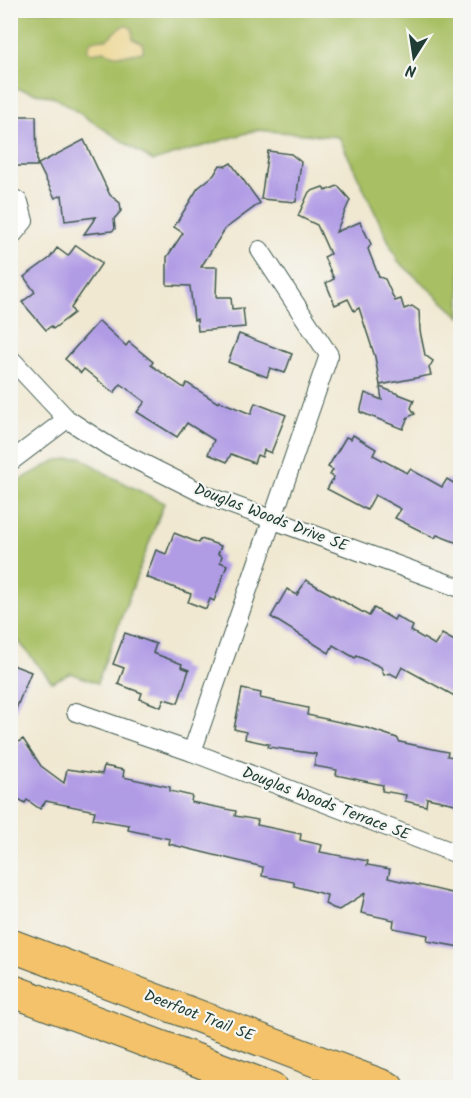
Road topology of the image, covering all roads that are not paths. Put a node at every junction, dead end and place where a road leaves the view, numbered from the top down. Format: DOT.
graph roads {
  1 [pos="10,196"];
  2 [pos="10,238"];
  3 [pos="260,250"];
  4 [pos="10,358"];
  5 [pos="67,419"];
  6 [pos="10,462"];
  7 [pos="272,519"];
  8 [pos="460,588"];
  9 [pos="76,712"];
  10 [pos="192,753"];
  11 [pos="460,855"];
  12 [pos="10,945"];
  13 [pos="10,990"];
  14 [pos="271,1088"];
  15 [pos="388,1088"];
  1 -- 2 [label="street"];
  3 -- 7 [label="street"];
  4 -- 5 [label="street, Douglas Woods Drive SE"];
  5 -- 6 [label="street"];
  5 -- 7 [label="street, Douglas Woods Drive SE"];
  7 -- 8 [label="street, Douglas Woods Drive SE"];
  7 -- 10 [label="street"];
  9 -- 10 [label="street, Douglas Woods Terrace SE"];
  10 -- 11 [label="street, Douglas Woods Terrace SE"];
  12 -- 15 [label="highway, Deerfoot Trail SE"];
  13 -- 14 [label="highway"];
}
